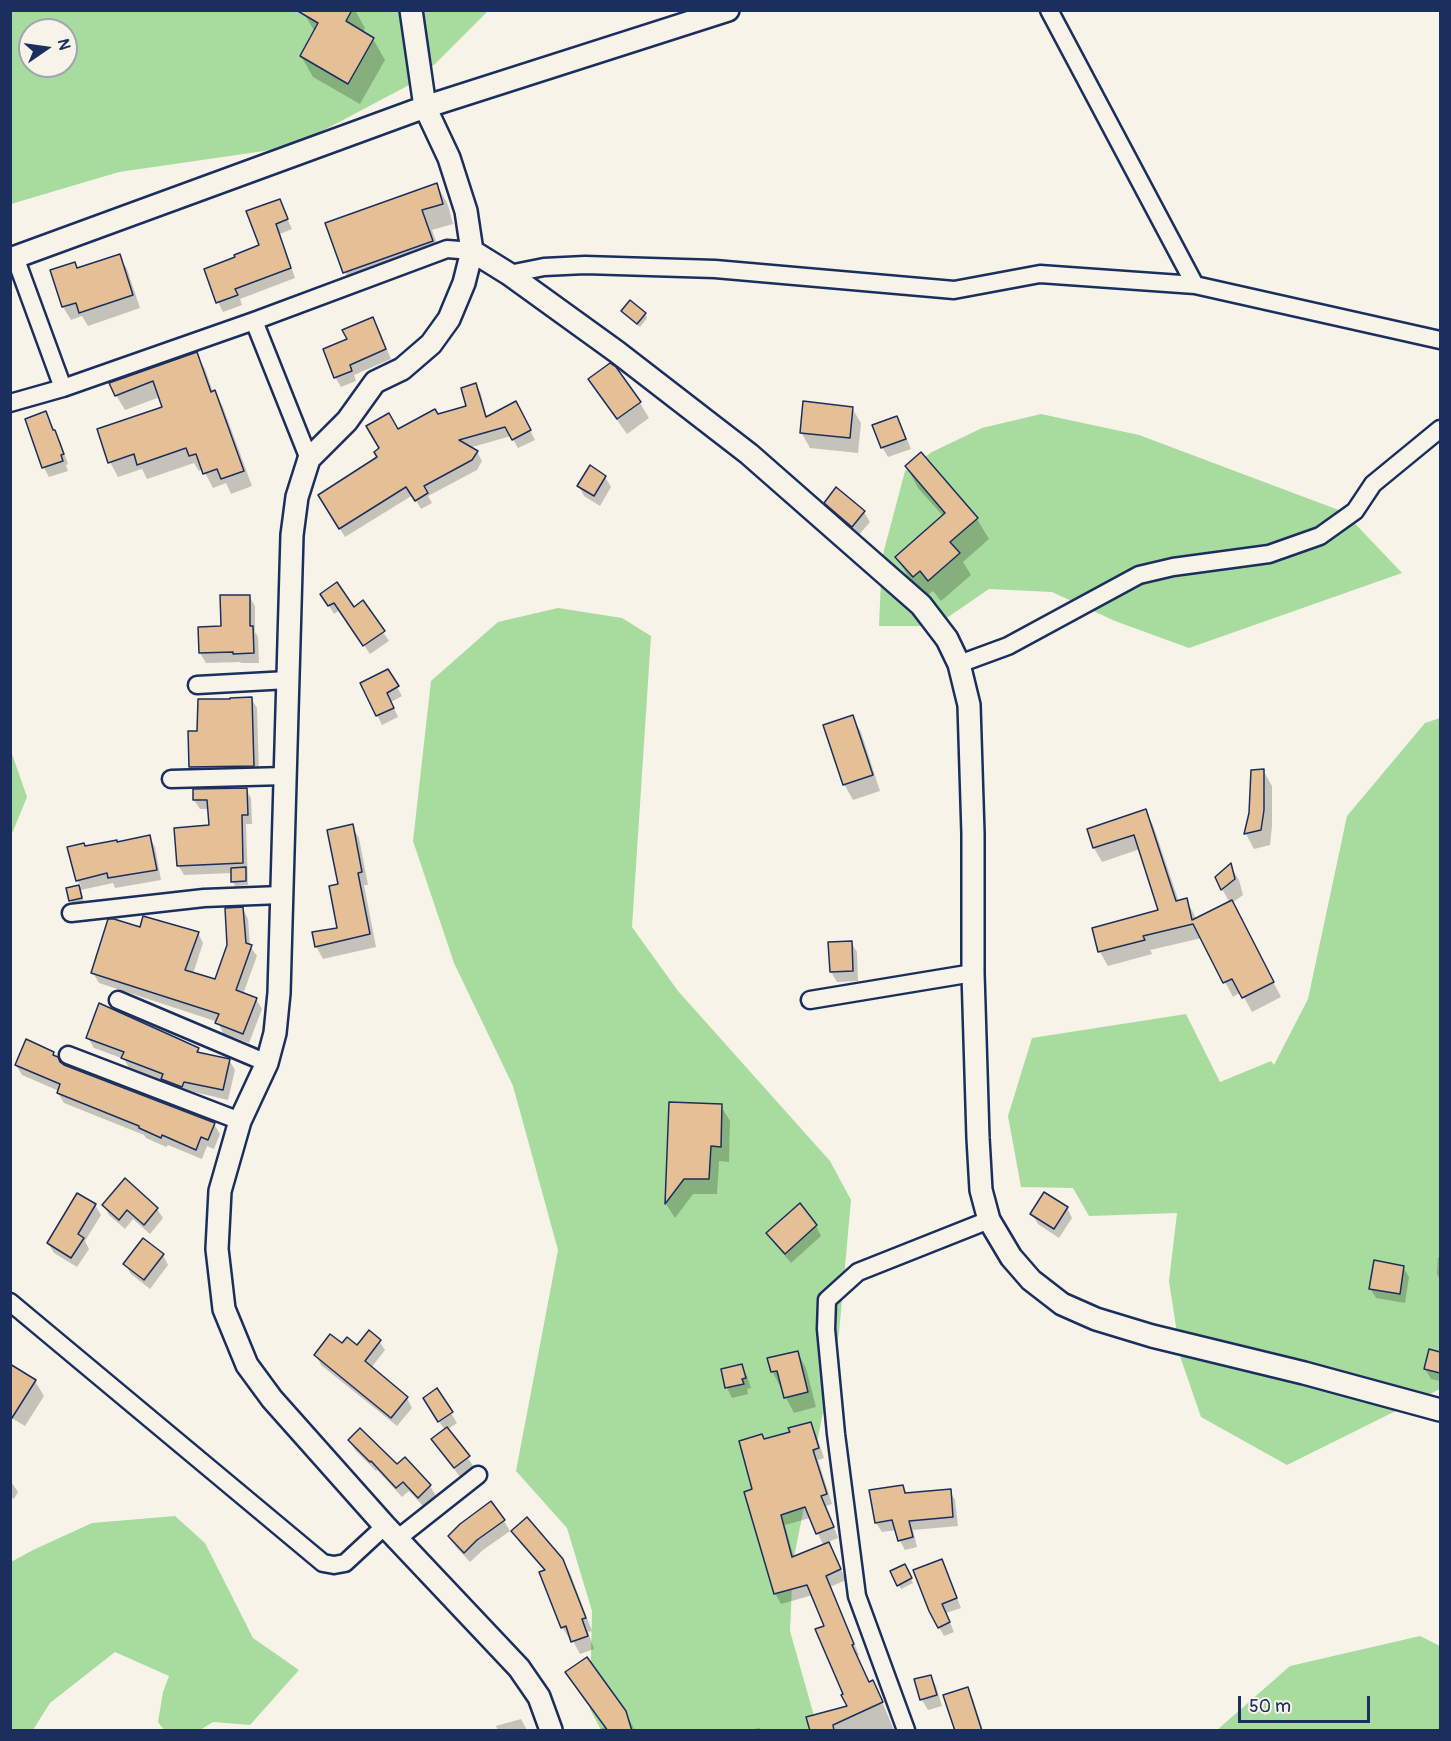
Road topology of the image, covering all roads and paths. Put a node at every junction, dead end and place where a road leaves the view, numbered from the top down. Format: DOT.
graph roads {
  1 [pos="411,10"];
  2 [pos="728,10"];
  3 [pos="1049,10"];
  4 [pos="425,108"];
  5 [pos="472,251"];
  6 [pos="13,258"];
  7 [pos="509,274"];
  8 [pos="1195,285"];
  9 [pos="254,321"];
  10 [pos="1440,340"];
  11 [pos="63,388"];
  12 [pos="10,403"];
  13 [pos="1440,429"];
  14 [pos="309,459"];
  15 [pos="959,664"];
  16 [pos="288,680"];
  17 [pos="197,685"];
  18 [pos="285,776"];
  19 [pos="171,779"];
  20 [pos="281,895"];
  21 [pos="71,913"];
  22 [pos="974,973"];
  23 [pos="118,1000"];
  24 [pos="810,1000"];
  25 [pos="68,1055"];
  26 [pos="267,1064"];
  27 [pos="240,1121"];
  28 [pos="989,1220"];
  29 [pos="10,1302"];
  30 [pos="1440,1410"];
  31 [pos="478,1475"];
  32 [pos="391,1533"];
  33 [pos="551,1731"];
  34 [pos="906,1731"];
  1 -- 4 [label="street"];
  2 -- 4 [label="street"];
  3 -- 8 [label="street"];
  4 -- 5 [label="street"];
  4 -- 6 [label="street"];
  5 -- 7 [label="street"];
  5 -- 9 [label="street"];
  5 -- 14 [label="street"];
  6 -- 11 [label="street"];
  7 -- 8 [label="street"];
  7 -- 15 [label="street"];
  8 -- 10 [label="street"];
  9 -- 11 [label="street"];
  9 -- 14 [label="street"];
  11 -- 12 [label="street"];
  13 -- 15 [label="street"];
  14 -- 16 [label="street"];
  15 -- 22 [label="street"];
  16 -- 17 [label="street"];
  16 -- 18 [label="street"];
  18 -- 19 [label="street"];
  18 -- 20 [label="street"];
  20 -- 21 [label="street"];
  20 -- 26 [label="street"];
  22 -- 24 [label="street"];
  22 -- 28 [label="street"];
  23 -- 26 [label="street"];
  25 -- 27 [label="street"];
  26 -- 27 [label="street"];
  27 -- 32 [label="street"];
  28 -- 30 [label="street"];
  28 -- 34 [label="street"];
  29 -- 32 [label="street"];
  31 -- 32 [label="street"];
  32 -- 33 [label="street"];
}
